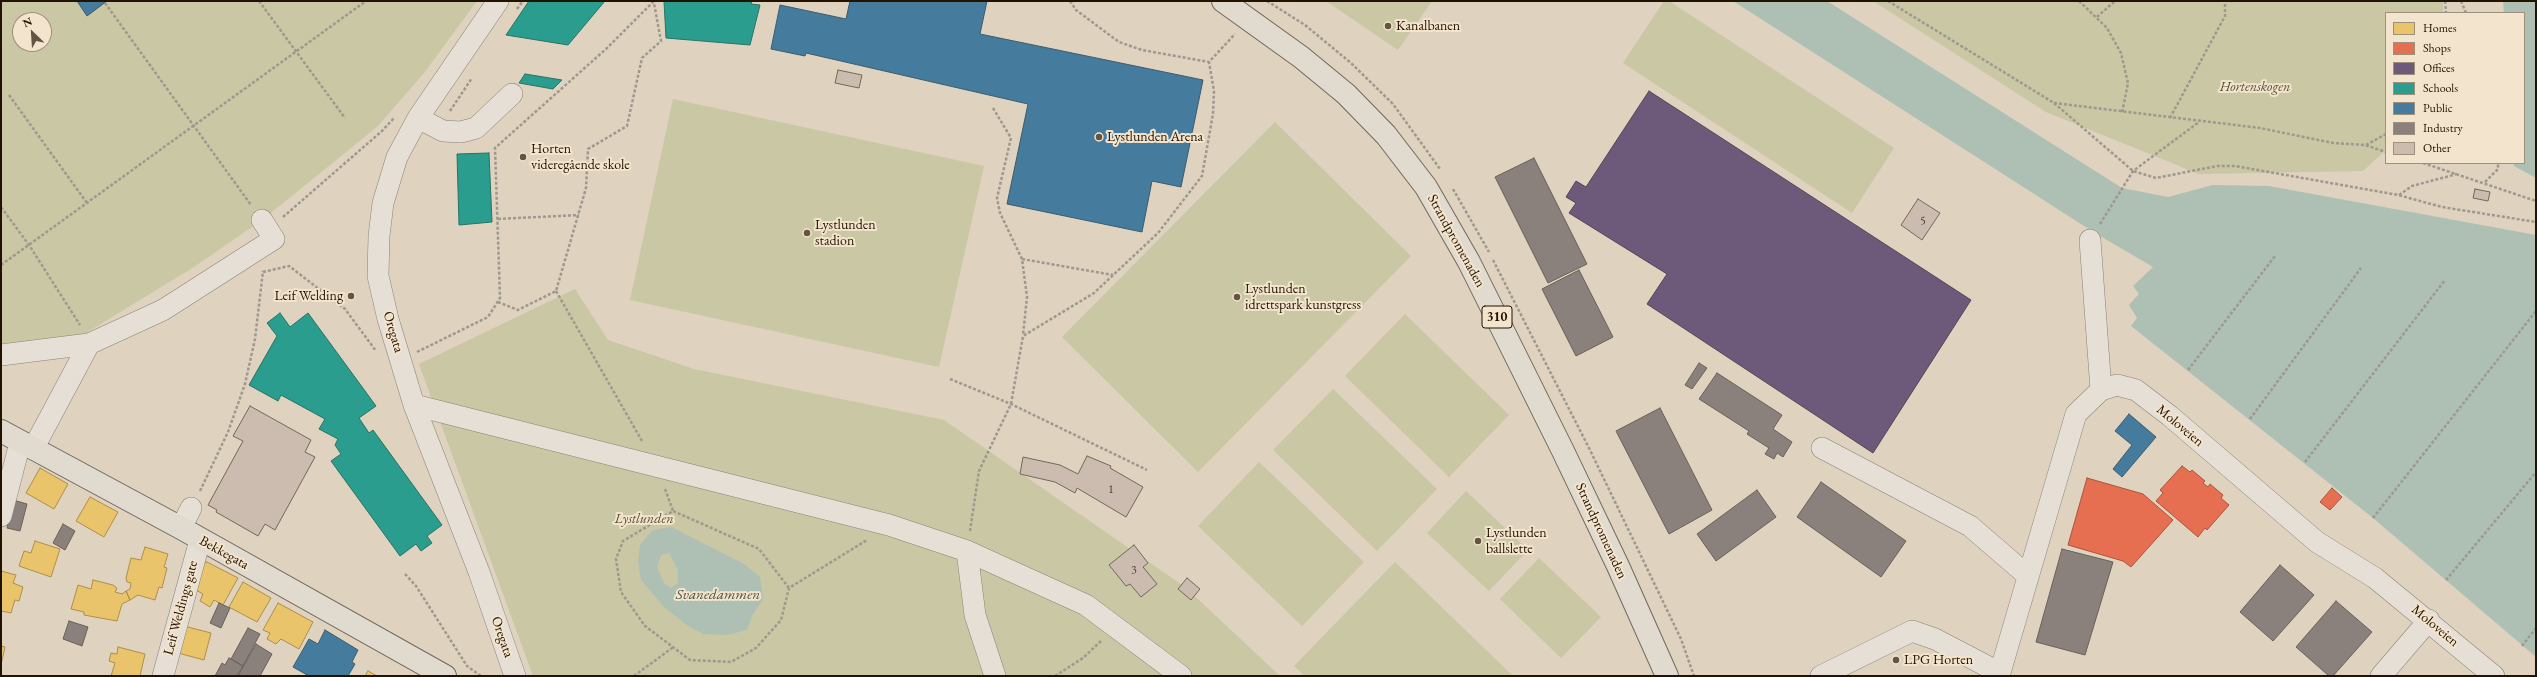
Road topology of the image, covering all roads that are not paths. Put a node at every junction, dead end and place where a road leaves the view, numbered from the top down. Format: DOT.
graph roads {
  1 [pos="498,1"];
  2 [pos="1223,1"];
  3 [pos="512,94"];
  4 [pos="408,116"];
  5 [pos="262,220"];
  6 [pos="2090,240"];
  7 [pos="85,336"];
  8 [pos="1,355"];
  9 [pos="2100,390"];
  10 [pos="414,405"];
  11 [pos="1,431"];
  12 [pos="26,446"];
  13 [pos="1822,448"];
  14 [pos="192,508"];
  15 [pos="1,516"];
  16 [pos="182,528"];
  17 [pos="200,540"];
  18 [pos="967,551"];
  19 [pos="2028,576"];
  20 [pos="2429,620"];
  21 [pos="2000,675"];
  22 [pos="163,676"];
  23 [pos="445,676"];
  24 [pos="515,676"];
  25 [pos="995,676"];
  26 [pos="1181,676"];
  27 [pos="1667,676"];
  28 [pos="1821,676"];
  29 [pos="2381,676"];
  30 [pos="2494,676"];
  1 -- 4 [label="street, Oregata"];
  2 -- 27 [label="main road, Strandpromenaden / 310"];
  3 -- 4 [label="street"];
  4 -- 10 [label="street, Oregata"];
  5 -- 7 [label="street"];
  6 -- 9 [label="street"];
  7 -- 8 [label="street"];
  7 -- 12 [label="street"];
  9 -- 19 [label="street"];
  9 -- 20 [label="street, Moloveien"];
  10 -- 18 [label="street"];
  10 -- 24 [label="street, Oregata"];
  11 -- 12 [label="main road, Bekkegata"];
  12 -- 15 [label="street"];
  12 -- 16 [label="main road, Bekkegata"];
  13 -- 19 [label="street"];
  14 -- 16 [label="street"];
  16 -- 17 [label="main road, Bekkegata"];
  17 -- 22 [label="street, Leif Weldings gate"];
  17 -- 23 [label="main road, Bekkegata"];
  18 -- 25 [label="street"];
  18 -- 26 [label="street"];
  19 -- 21 [label="street"];
  20 -- 29 [label="street"];
  20 -- 30 [label="street, Moloveien"];
  21 -- 28 [label="street"];
}
